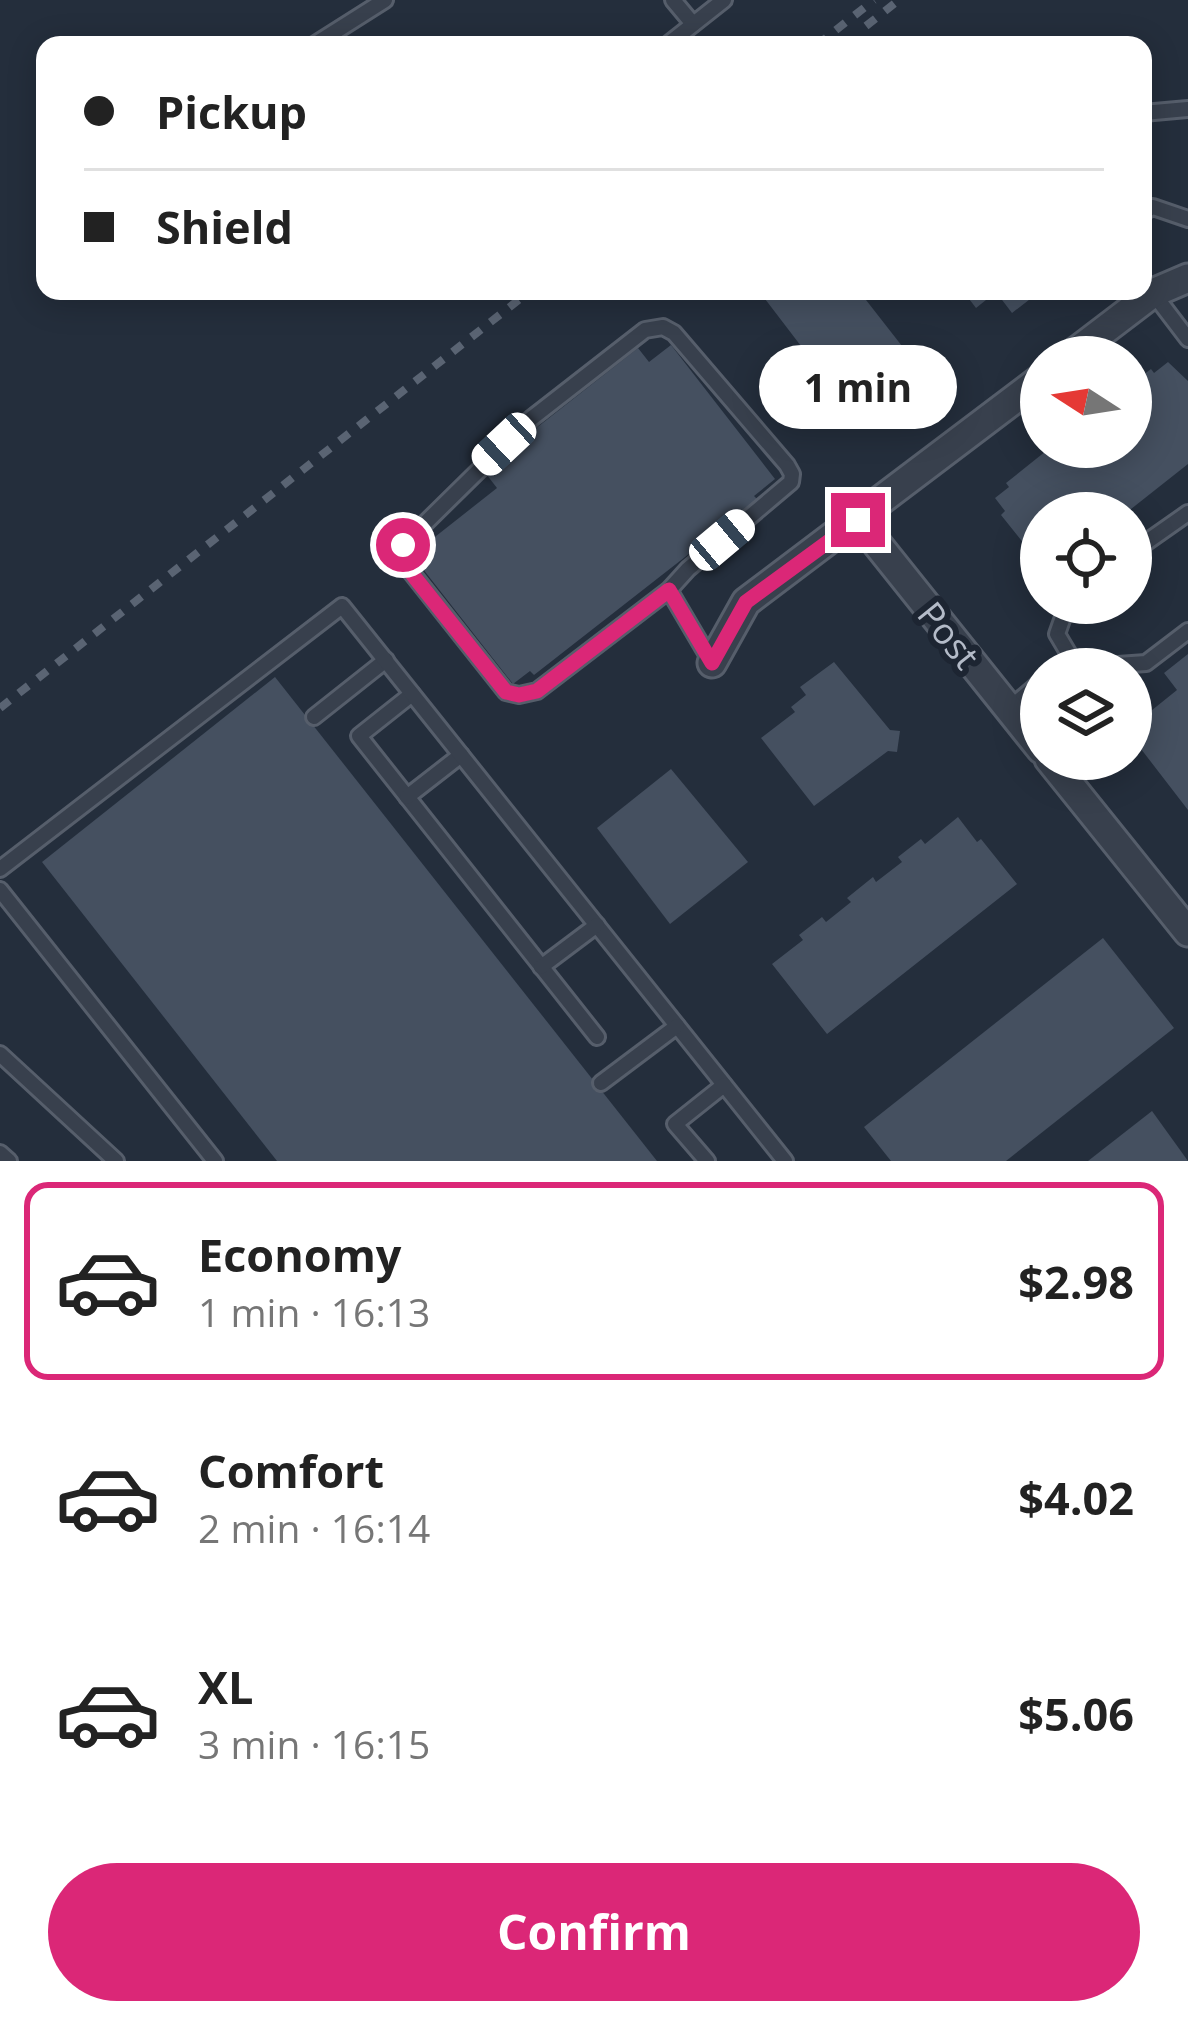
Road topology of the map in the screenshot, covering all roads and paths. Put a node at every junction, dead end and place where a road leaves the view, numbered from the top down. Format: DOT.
graph roads {
  1 [pos="385,0"];
  2 [pos="673,0"];
  3 [pos="724,0"];
  4 [pos="693,24"];
  5 [pos="328,36"];
  6 [pos="678,36"];
  7 [pos="1188,109"];
  8 [pos="1152,112"];
  9 [pos="1152,208"];
  10 [pos="1188,219"];
  11 [pos="1188,278"];
  12 [pos="1153,293"];
  13 [pos="1144,300"];
  14 [pos="1097,336"];
  15 [pos="1188,340"];
  16 [pos="1020,395"];
  17 [pos="1188,513"];
  18 [pos="858,520"];
  19 [pos="1152,539"];
  20 [pos="669,590"];
  21 [pos="1188,632"];
  22 [pos="1152,659"];
  23 [pos="386,660"];
  24 [pos="712,663"];
  25 [pos="412,694"];
  26 [pos="1020,701"];
  27 [pos="1010,710"];
  28 [pos="314,717"];
  29 [pos="1020,723"];
  30 [pos="461,755"];
  31 [pos="1066,780"];
  32 [pos="407,797"];
  33 [pos="0,869"];
  34 [pos="0,890"];
  35 [pos="596,925"];
  36 [pos="1188,932"];
  37 [pos="542,967"];
  38 [pos="677,1026"];
  39 [pos="597,1037"];
  40 [pos="0,1054"];
  41 [pos="601,1083"];
  42 [pos="724,1085"];
  43 [pos="0,1153"];
  44 [pos="9,1161"];
  45 [pos="116,1161"];
  46 [pos="215,1161"];
  47 [pos="707,1161"];
  48 [pos="785,1161"];
  1 -- 5 [label="lane"];
  2 -- 4 [label="lane"];
  3 -- 4 [label="lane"];
  4 -- 6 [label="lane"];
  7 -- 8 [label="lane"];
  9 -- 10 [label="lane"];
  11 -- 12 [label="street"];
  12 -- 15 [label="lane"];
  13 -- 14 [label="street"];
  16 -- 18 [label="street"];
  17 -- 19 [label="lane"];
  18 -- 24 [label="street"];
  18 -- 27 [label="street, Post"];
  20 -- 20 [label="lane"];
  20 -- 24 [label="lane"];
  21 -- 22 [label="lane"];
  23 -- 25 [label="lane"];
  23 -- 28 [label="lane"];
  23 -- 33 [label="lane"];
  25 -- 30 [label="lane"];
  25 -- 32 [label="lane"];
  26 -- 27 [label="lane"];
  27 -- 29 [label="street, Post"];
  30 -- 32 [label="lane"];
  30 -- 35 [label="lane"];
  31 -- 36 [label="street"];
  32 -- 37 [label="lane"];
  34 -- 46 [label="lane"];
  35 -- 37 [label="lane"];
  35 -- 38 [label="lane"];
  37 -- 39 [label="lane"];
  38 -- 41 [label="lane"];
  38 -- 42 [label="lane"];
  40 -- 45 [label="lane"];
  42 -- 47 [label="lane"];
  42 -- 48 [label="lane"];
  43 -- 44 [label="lane"];
}
